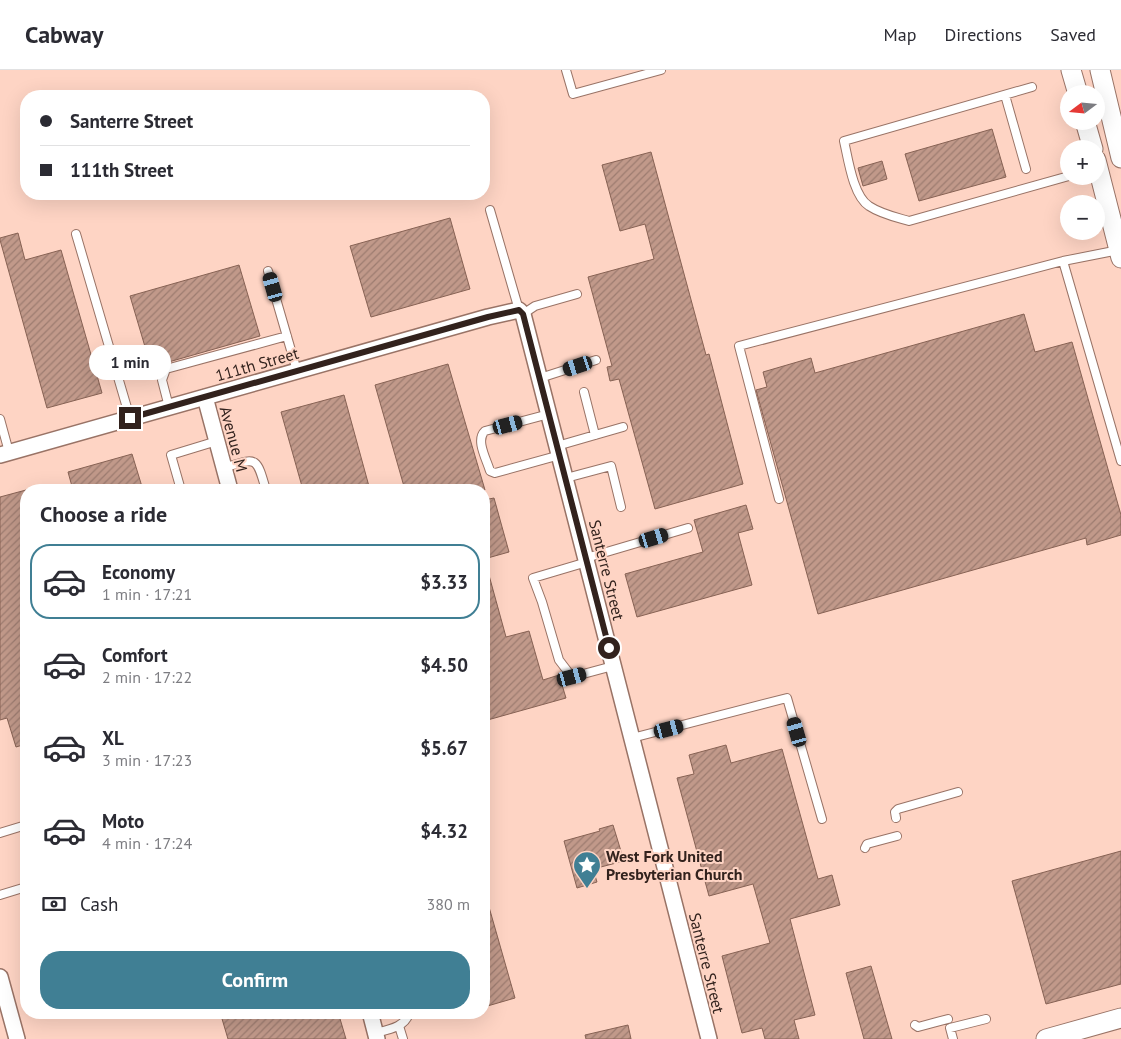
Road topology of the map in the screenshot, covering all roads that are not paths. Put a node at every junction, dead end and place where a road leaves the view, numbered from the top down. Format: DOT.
graph roads {
  1 [pos="566,70"];
  2 [pos="661,70"];
  3 [pos="1071,70"];
  4 [pos="1100,70"];
  5 [pos="1075,85"];
  6 [pos="1032,87"];
  7 [pos="1005,94"];
  8 [pos="1121,158"];
  9 [pos="1121,163"];
  10 [pos="1105,165"];
  11 [pos="1026,169"];
  12 [pos="1060,179"];
  13 [pos="1102,185"];
  14 [pos="490,210"];
  15 [pos="76,234"];
  16 [pos="1120,253"];
  17 [pos="1063,261"];
  18 [pos="268,271"];
  19 [pos="577,294"];
  20 [pos="521,312"];
  21 [pos="287,336"];
  22 [pos="596,360"];
  23 [pos="297,371"];
  24 [pos="540,378"];
  25 [pos="584,392"];
  26 [pos="205,397"];
  27 [pos="169,407"];
  28 [pos="549,414"];
  29 [pos="130,418"];
  30 [pos="0,419"];
  31 [pos="623,427"];
  32 [pos="595,435"];
  33 [pos="217,441"];
  34 [pos="558,450"];
  35 [pos="4,453"];
  36 [pos="1121,461"];
  37 [pos="224,468"];
  38 [pos="566,478"];
  39 [pos="179,484"];
  40 [pos="228,484"];
  41 [pos="264,484"];
  42 [pos="779,499"];
  43 [pos="621,507"];
  44 [pos="688,528"];
  45 [pos="586,560"];
  46 [pos="614,666"];
  47 [pos="632,738"];
  48 [pos="958,792"];
  49 [pos="896,818"];
  50 [pos="822,820"];
  51 [pos="20,827"];
  52 [pos="0,833"];
  53 [pos="897,836"];
  54 [pos="865,848"];
  55 [pos="20,890"];
  56 [pos="0,895"];
  57 [pos="0,977"];
  58 [pos="986,1018"];
  59 [pos="1121,1018"];
  60 [pos="372,1019"];
  61 [pos="407,1019"];
  62 [pos="948,1019"];
  63 [pos="399,1026"];
  64 [pos="915,1026"];
  65 [pos="376,1036"];
  66 [pos="17,1039"];
  67 [pos="403,1039"];
  68 [pos="709,1039"];
  69 [pos="953,1039"];
  70 [pos="1046,1039"];
  1 -- 2 [label="lane"];
  3 -- 5 [label="street"];
  4 -- 8 [label="street"];
  6 -- 7 [label="lane"];
  7 -- 11 [label="lane"];
  7 -- 12 [label="lane"];
  9 -- 10 [label="street"];
  13 -- 16 [label="street"];
  14 -- 20 [label="lane"];
  15 -- 29 [label="lane"];
  16 -- 17 [label="lane"];
  17 -- 36 [label="lane"];
  17 -- 42 [label="lane"];
  18 -- 21 [label="lane"];
  19 -- 20 [label="lane"];
  20 -- 23 [label="street, 111th Street"];
  20 -- 24 [label="street, Santerre Street"];
  21 -- 23 [label="lane"];
  21 -- 27 [label="lane"];
  22 -- 24 [label="lane"];
  23 -- 26 [label="street, 111th Street"];
  24 -- 28 [label="street, Santerre Street"];
  25 -- 32 [label="lane"];
  26 -- 27 [label="street, 111th Street"];
  26 -- 33 [label="street, Avenue M"];
  27 -- 29 [label="street, 111th Street"];
  28 -- 34 [label="street, Santerre Street"];
  28 -- 34 [label="lane"];
  29 -- 35 [label="street, 111th Street"];
  30 -- 35 [label="lane"];
  31 -- 32 [label="lane"];
  32 -- 34 [label="lane"];
  33 -- 37 [label="street, Avenue M"];
  33 -- 39 [label="lane"];
  34 -- 38 [label="street, Santerre Street"];
  37 -- 40 [label="street, Avenue M"];
  37 -- 41 [label="lane"];
  38 -- 43 [label="lane"];
  38 -- 45 [label="street, Santerre Street"];
  44 -- 45 [label="lane"];
  45 -- 46 [label="street, Santerre Street"];
  45 -- 46 [label="lane"];
  46 -- 47 [label="street, Santerre Street"];
  47 -- 50 [label="lane"];
  47 -- 68 [label="street, Santerre Street"];
  48 -- 49 [label="lane"];
  51 -- 52 [label="lane"];
  53 -- 54 [label="lane"];
  55 -- 56 [label="lane"];
  57 -- 66 [label="street"];
  58 -- 69 [label="lane"];
  59 -- 70 [label="street"];
  60 -- 65 [label="street"];
  61 -- 63 [label="lane"];
  62 -- 64 [label="lane"];
  63 -- 65 [label="lane"];
  63 -- 67 [label="lane"];
}
